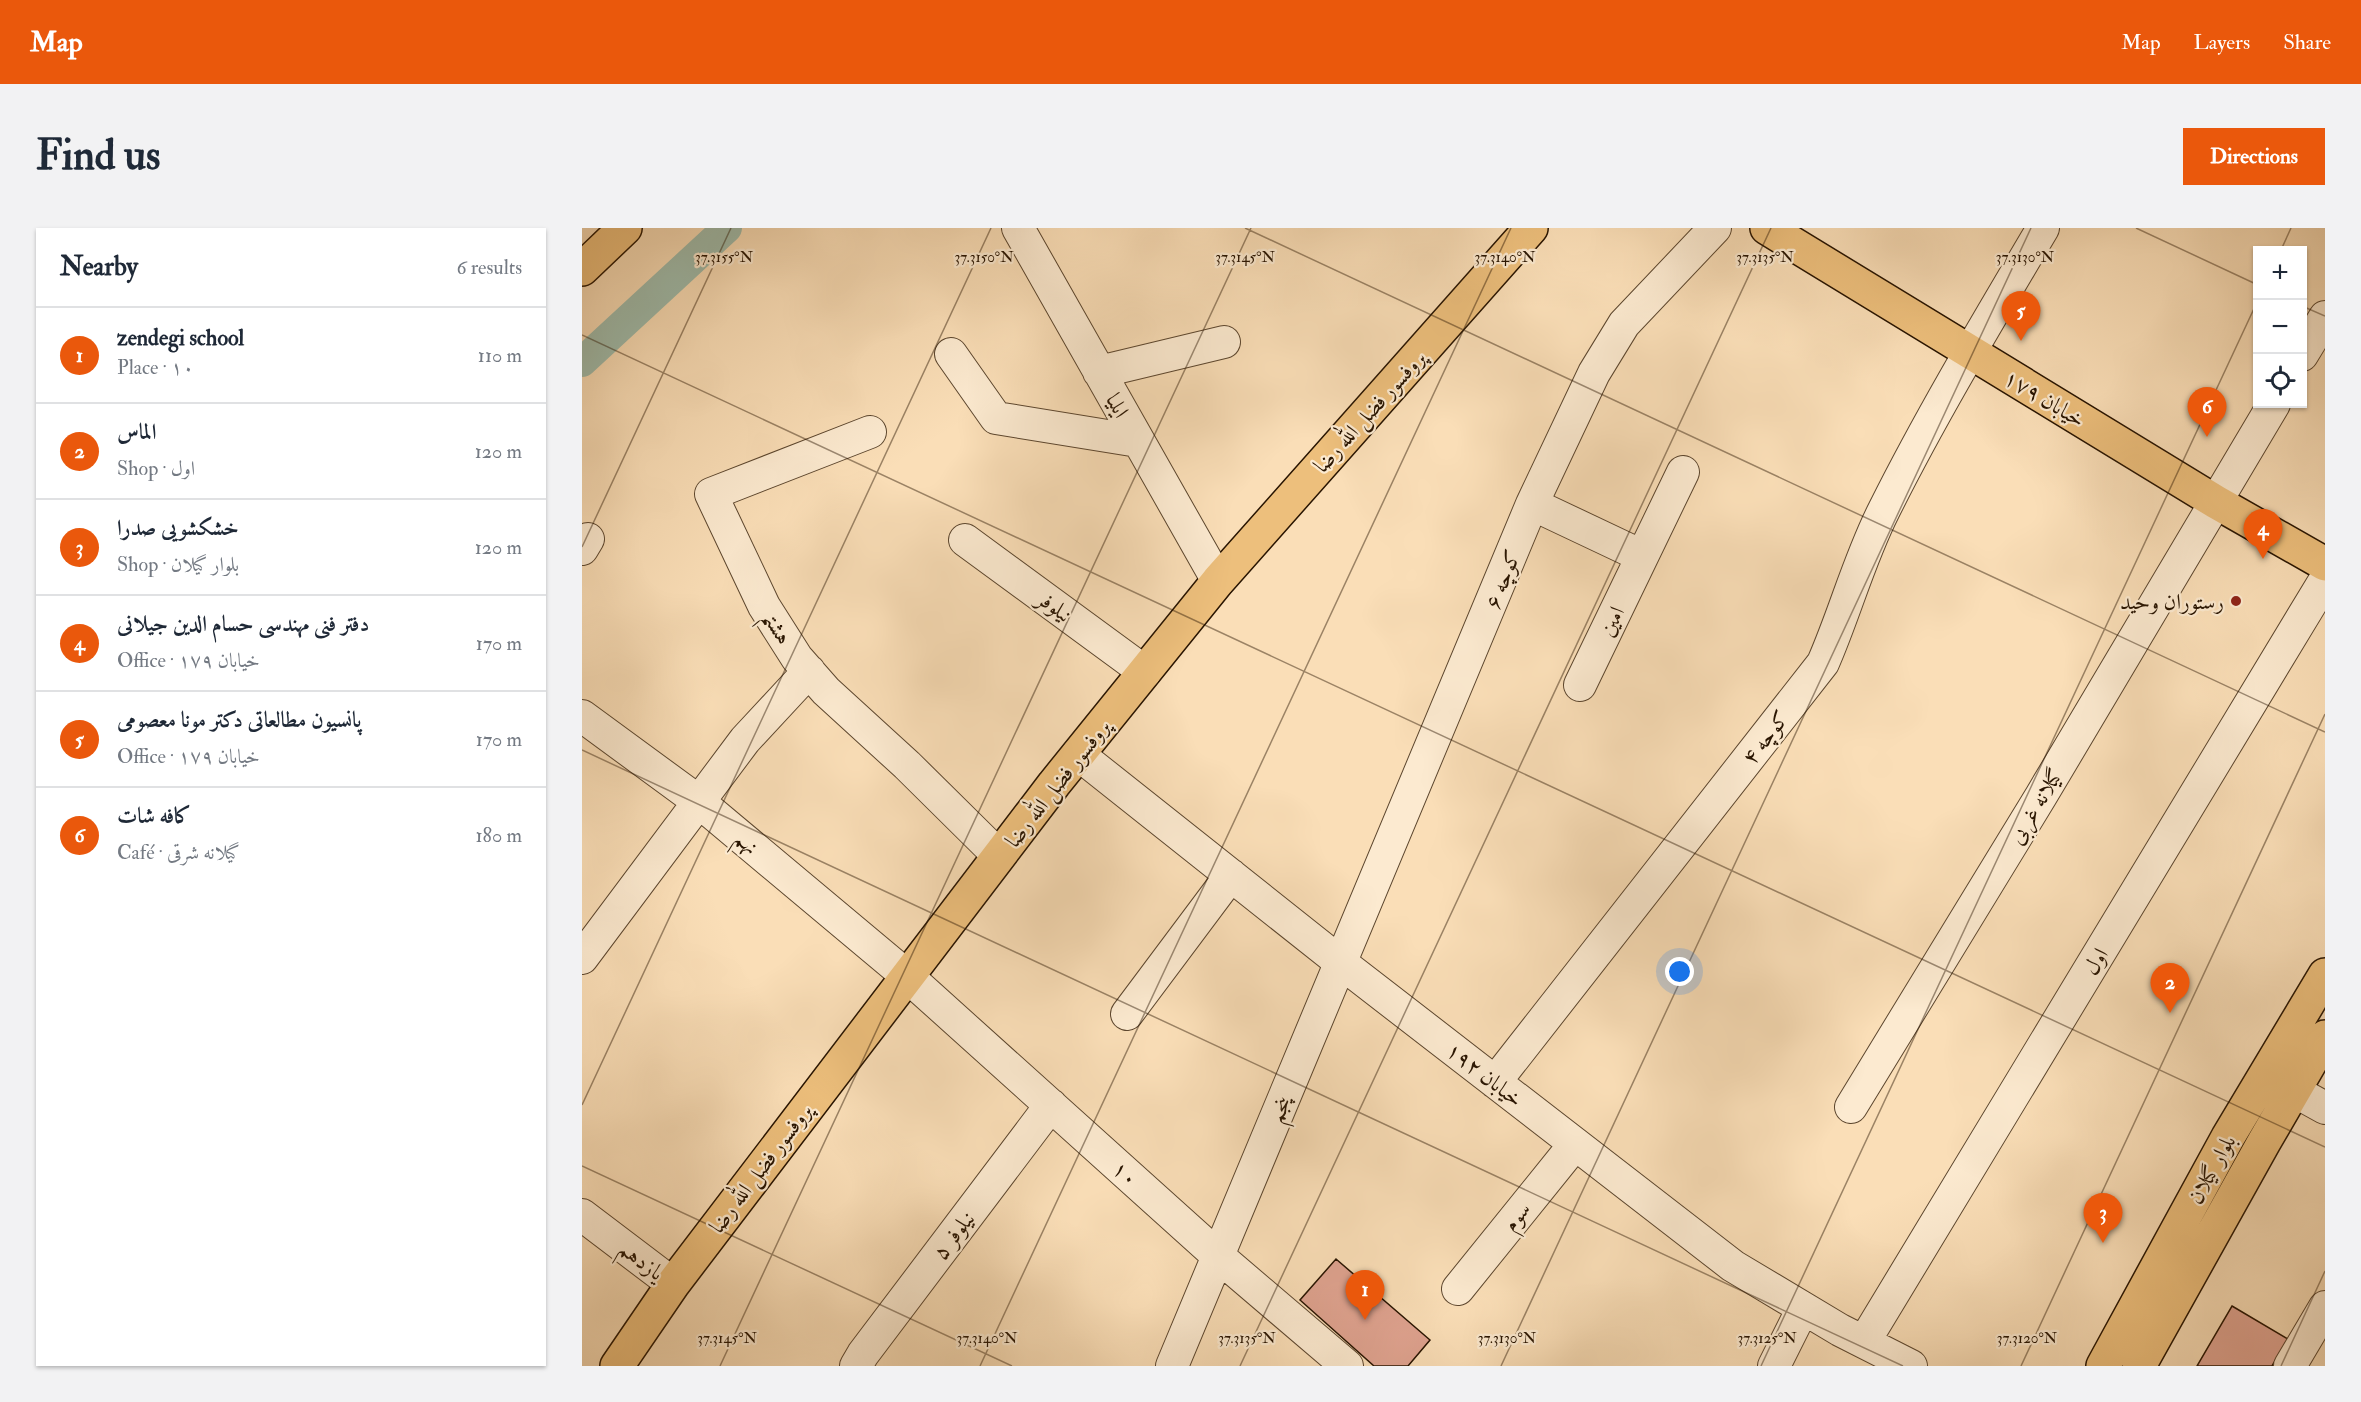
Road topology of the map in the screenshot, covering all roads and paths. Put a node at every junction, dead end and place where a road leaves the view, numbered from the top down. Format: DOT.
graph roads {
  1 [pos="625,228"];
  2 [pos="1018,228"];
  3 [pos="1531,228"];
  4 [pos="1715,228"];
  5 [pos="1767,228"];
  6 [pos="2043,228"];
  7 [pos="582,269"];
  8 [pos="2325,317"];
  9 [pos="1224,342"];
  10 [pos="1969,352"];
  11 [pos="951,354"];
  12 [pos="2303,354"];
  13 [pos="1099,372"];
  14 [pos="2272,408"];
  15 [pos="870,432"];
  16 [pos="1138,441"];
  17 [pos="1683,472"];
  18 [pos="2216,502"];
  19 [pos="1532,504"];
  20 [pos="965,540"];
  21 [pos="1642,556"];
  22 [pos="2325,564"];
  23 [pos="2325,580"];
  24 [pos="1218,581"];
  25 [pos="808,671"];
  26 [pos="1145,672"];
  27 [pos="1580,685"];
  28 [pos="582,716"];
  29 [pos="1078,754"];
  30 [pos="698,801"];
  31 [pos="999,856"];
  32 [pos="1231,875"];
  33 [pos="582,958"];
  34 [pos="1340,962"];
  35 [pos="2325,975"];
  36 [pos="907,976"];
  37 [pos="1127,1014"];
  38 [pos="2325,1037"];
  39 [pos="1495,1082"];
  40 [pos="2279,1082"];
  41 [pos="1051,1104"];
  42 [pos="1851,1107"];
  43 [pos="2325,1108"];
  44 [pos="1575,1143"];
  45 [pos="582,1215"];
  46 [pos="1218,1256"];
  47 [pos="673,1284"];
  48 [pos="1458,1289"];
  49 [pos="2325,1307"];
  50 [pos="1803,1308"];
  51 [pos="1864,1342"];
  52 [pos="617,1366"];
  53 [pos="856,1366"];
  54 [pos="1172,1366"];
  55 [pos="1347,1366"];
  56 [pos="1774,1366"];
  57 [pos="1911,1366"];
  58 [pos="2103,1366"];
  59 [pos="2139,1366"];
  60 [pos="2290,1366"];
  1 -- 7 [label="main road"];
  2 -- 13 [label="street, ایلیا"];
  3 -- 24 [label="main road, پروفسور فضل الله رضا"];
  4 -- 19 [label="street, کوچه ۶"];
  5 -- 10 [label="main road, خیابان ۱۷۹"];
  6 -- 10 [label="street, کوچه ۴"];
  8 -- 12 [label="street"];
  9 -- 13 [label="street"];
  10 -- 18 [label="main road, خیابان ۱۷۹"];
  10 -- 39 [label="street, کوچه ۴"];
  11 -- 16 [label="street"];
  13 -- 16 [label="street, ایلیا"];
  14 -- 18 [label="street, گیلانه غربی"];
  15 -- 25 [label="street, هشتم"];
  16 -- 24 [label="street, ایلیا"];
  17 -- 21 [label="street, امین"];
  18 -- 22 [label="main road, خیابان ۱۷۹"];
  18 -- 42 [label="street, گیلانه غربی"];
  19 -- 21 [label="street"];
  19 -- 34 [label="street, کوچه ۶"];
  20 -- 26 [label="street, نیلوفر"];
  21 -- 27 [label="street, امین"];
  23 -- 51 [label="street, اول"];
  24 -- 26 [label="main road, پروفسور فضل الله رضا"];
  25 -- 30 [label="street"];
  25 -- 31 [label="street, هشتم"];
  26 -- 29 [label="main road, پروفسور فضل الله رضا"];
  28 -- 30 [label="street, نهم"];
  29 -- 31 [label="main road, پروفسور فضل الله رضا"];
  29 -- 32 [label="street, خیابان ۱۹۲"];
  30 -- 33 [label="street"];
  30 -- 36 [label="street, نهم"];
  31 -- 36 [label="main road, پروفسور فضل الله رضا"];
  32 -- 34 [label="street, خیابان ۱۹۲"];
  32 -- 37 [label="street"];
  34 -- 39 [label="street, خیابان ۱۹۲"];
  34 -- 46 [label="street, پنجم"];
  35 -- 40 [label="main road, بلوار گیلان"];
  36 -- 41 [label="street, ۱۰"];
  36 -- 47 [label="main road, پروفسور فضل الله رضا"];
  38 -- 40 [label="main road, بلوار گیلان"];
  39 -- 44 [label="street, خیابان ۱۹۲"];
  40 -- 43 [label="street"];
  40 -- 58 [label="main road, بلوار گیلان"];
  40 -- 59 [label="main road, بلوار گیلان"];
  41 -- 46 [label="street, ۱۰"];
  41 -- 53 [label="street, نیلوفر ۵"];
  44 -- 48 [label="street, سوم"];
  44 -- 50 [label="street, خیابان ۱۹۲"];
  45 -- 47 [label="street, یازدهم"];
  46 -- 54 [label="street, پنجم"];
  46 -- 55 [label="street, ۱۰"];
  47 -- 52 [label="main road, پروفسور فضل الله رضا"];
  49 -- 60 [label="street"];
  50 -- 51 [label="street, خیابان ۱۹۲"];
  50 -- 56 [label="street"];
  51 -- 57 [label="street, خیابان ۱۹۲"];
}
